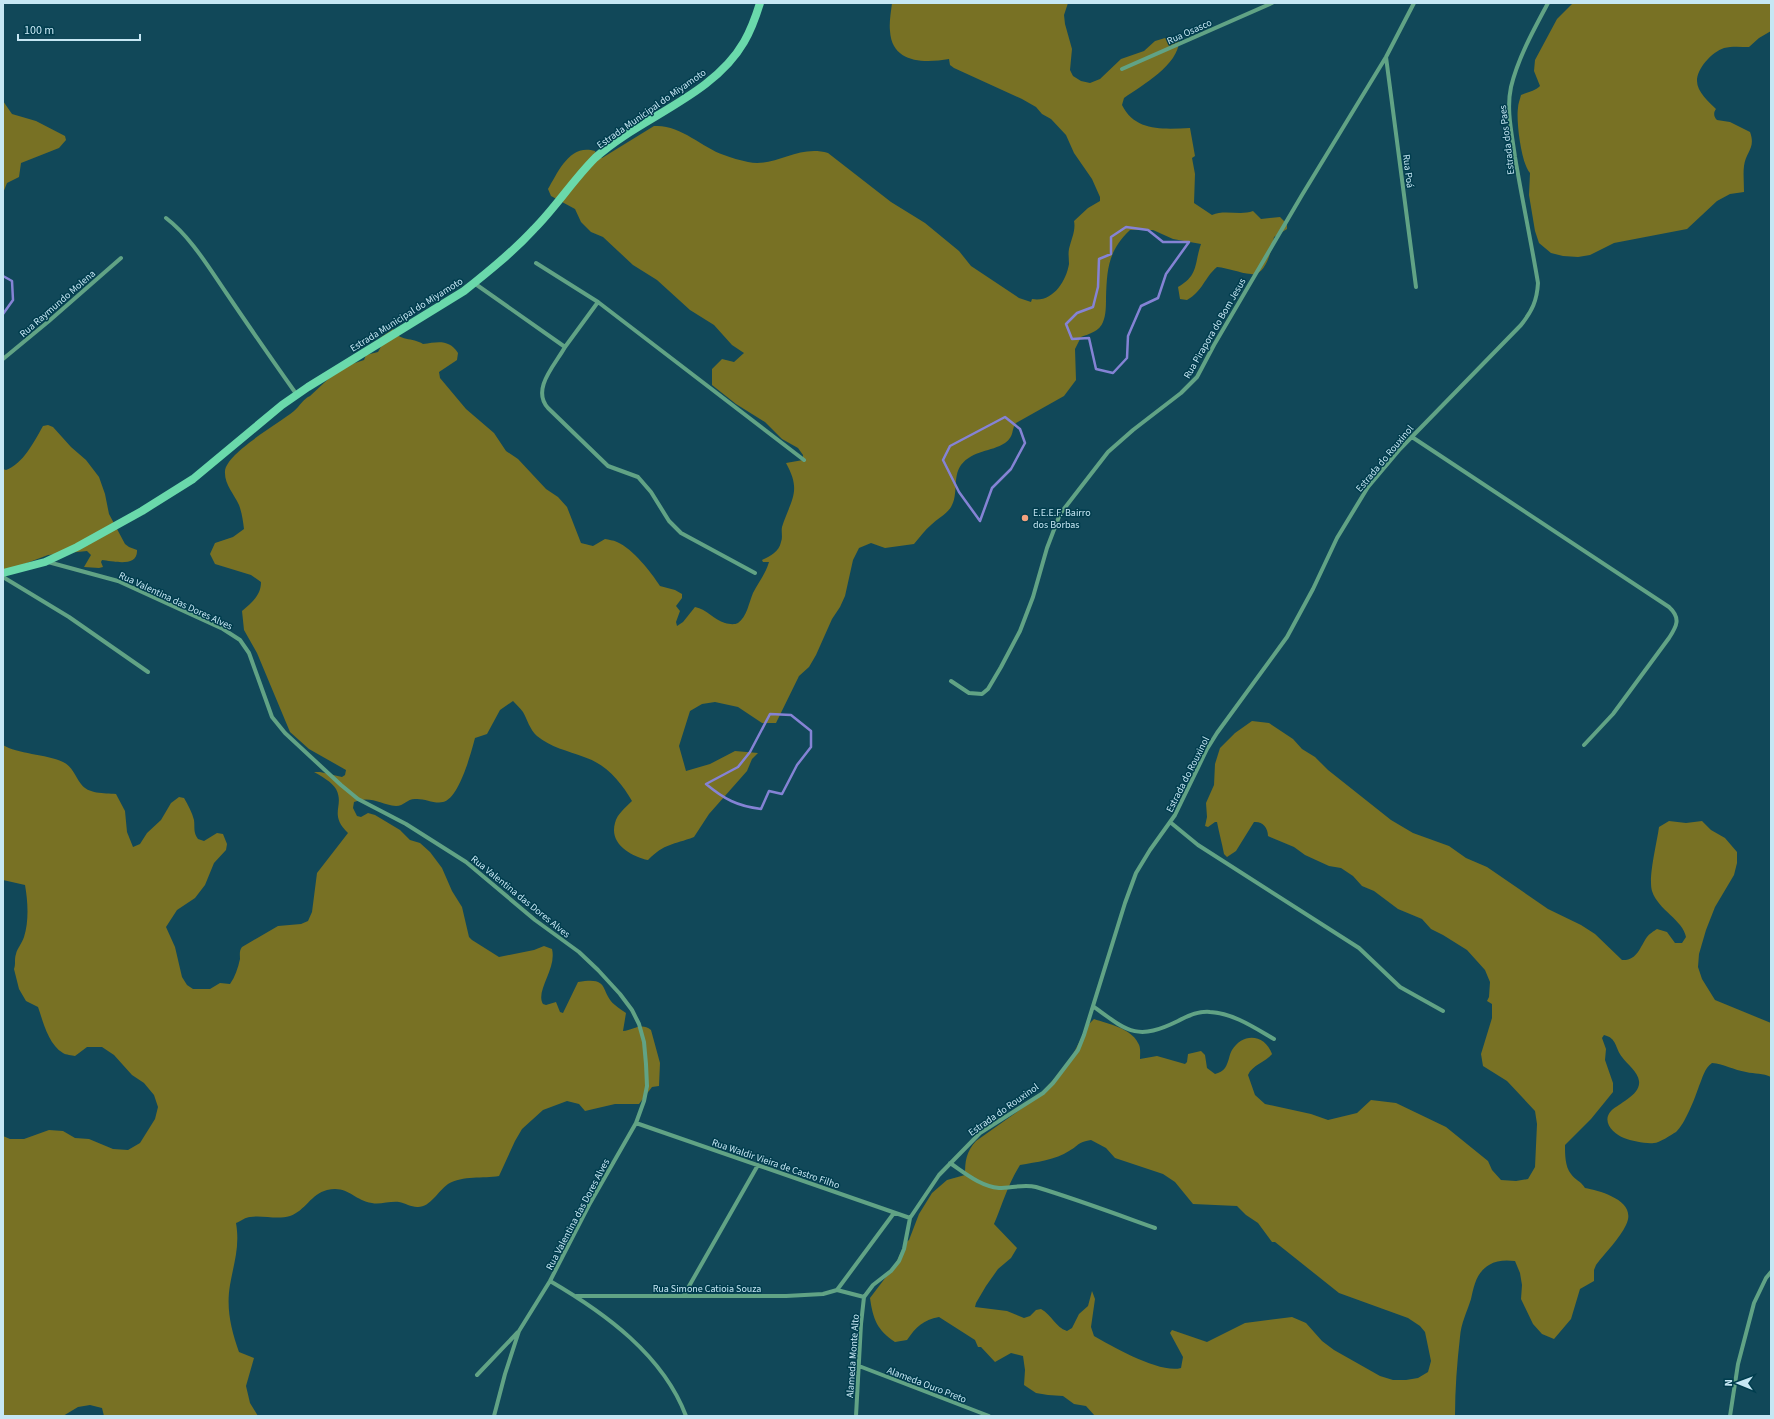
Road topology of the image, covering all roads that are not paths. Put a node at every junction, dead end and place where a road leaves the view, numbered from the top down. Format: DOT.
graph roads {
  1 [pos="760,3"];
  2 [pos="1272,3"];
  3 [pos="1414,3"];
  4 [pos="1548,3"];
  5 [pos="1386,57"];
  6 [pos="1122,69"];
  7 [pos="166,218"];
  8 [pos="1528,235"];
  9 [pos="121,258"];
  10 [pos="536,263"];
  11 [pos="474,283"];
  12 [pos="1416,286"];
  13 [pos="598,302"];
  14 [pos="565,347"];
  15 [pos="3,359"];
  16 [pos="297,395"];
  17 [pos="1412,437"];
  18 [pos="804,460"];
  19 [pos="45,562"];
  20 [pos="3,573"];
  21 [pos="755,573"];
  22 [pos="3,577"];
  23 [pos="148,672"];
  24 [pos="951,681"];
  25 [pos="1584,745"];
  26 [pos="1170,822"];
  27 [pos="1093,1006"];
  28 [pos="1443,1010"];
  29 [pos="1274,1039"];
  30 [pos="636,1123"];
  31 [pos="950,1163"];
  32 [pos="758,1165"];
  33 [pos="894,1213"];
  34 [pos="910,1218"];
  35 [pos="1155,1228"];
  36 [pos="1771,1272"];
  37 [pos="550,1281"];
  38 [pos="837,1290"];
  39 [pos="684,1295"];
  40 [pos="576,1296"];
  41 [pos="864,1297"];
  42 [pos="519,1331"];
  43 [pos="860,1366"];
  44 [pos="477,1375"];
  45 [pos="494,1416"];
  46 [pos="686,1416"];
  47 [pos="856,1416"];
  48 [pos="989,1416"];
  49 [pos="1730,1416"];
  1 -- 11 [label="street, Estrada Municipal do Miyamoto"];
  2 -- 6 [label="street, Rua Osasco"];
  3 -- 5 [label="street, Rua Pirapora do Bom Jesus"];
  4 -- 8 [label="street, Estrada dos Paes"];
  5 -- 12 [label="street, Rua Poá"];
  5 -- 24 [label="street, Rua Pirapora do Bom Jesus"];
  7 -- 16 [label="street"];
  8 -- 17 [label="street, Estrada do Rouxinol"];
  9 -- 15 [label="street, Rua Raymundo Molena"];
  10 -- 13 [label="street"];
  11 -- 14 [label="street"];
  11 -- 16 [label="street, Estrada Municipal do Miyamoto"];
  13 -- 14 [label="street"];
  13 -- 18 [label="street"];
  14 -- 21 [label="street"];
  16 -- 19 [label="street, Estrada Municipal do Miyamoto"];
  17 -- 25 [label="street"];
  17 -- 26 [label="street, Estrada do Rouxinol"];
  19 -- 20 [label="street, Estrada Municipal do Miyamoto"];
  19 -- 30 [label="street, Rua Valentina das Dores Alves"];
  22 -- 23 [label="street"];
  26 -- 27 [label="street, Estrada do Rouxinol"];
  26 -- 28 [label="street"];
  27 -- 29 [label="street"];
  27 -- 31 [label="street, Estrada do Rouxinol"];
  30 -- 32 [label="street, Rua Waldir Vieira de Castro Filho"];
  30 -- 37 [label="street, Rua Valentina das Dores Alves"];
  31 -- 34 [label="street, Estrada do Rouxinol"];
  31 -- 35 [label="street"];
  32 -- 33 [label="street, Rua Waldir Vieira de Castro Filho"];
  32 -- 39 [label="street"];
  33 -- 34 [label="street, Rua Waldir Vieira de Castro Filho"];
  33 -- 38 [label="street"];
  34 -- 41 [label="street, Estrada do Rouxinol"];
  36 -- 49 [label="street"];
  37 -- 40 [label="street"];
  37 -- 42 [label="street, Rua Valentina das Dores Alves"];
  38 -- 39 [label="street, Rua Simone Catioia Souza"];
  38 -- 41 [label="street, Rua Simone Catioia Souza"];
  39 -- 40 [label="street, Rua Simone Catioia Souza"];
  40 -- 46 [label="street"];
  41 -- 43 [label="street, Alameda Monte Alto"];
  42 -- 44 [label="street"];
  42 -- 45 [label="street, Rua Valentina das Dores Alves"];
  43 -- 47 [label="street, Alameda Monte Alto"];
  43 -- 48 [label="street, Alameda Ouro Preto"];
}
